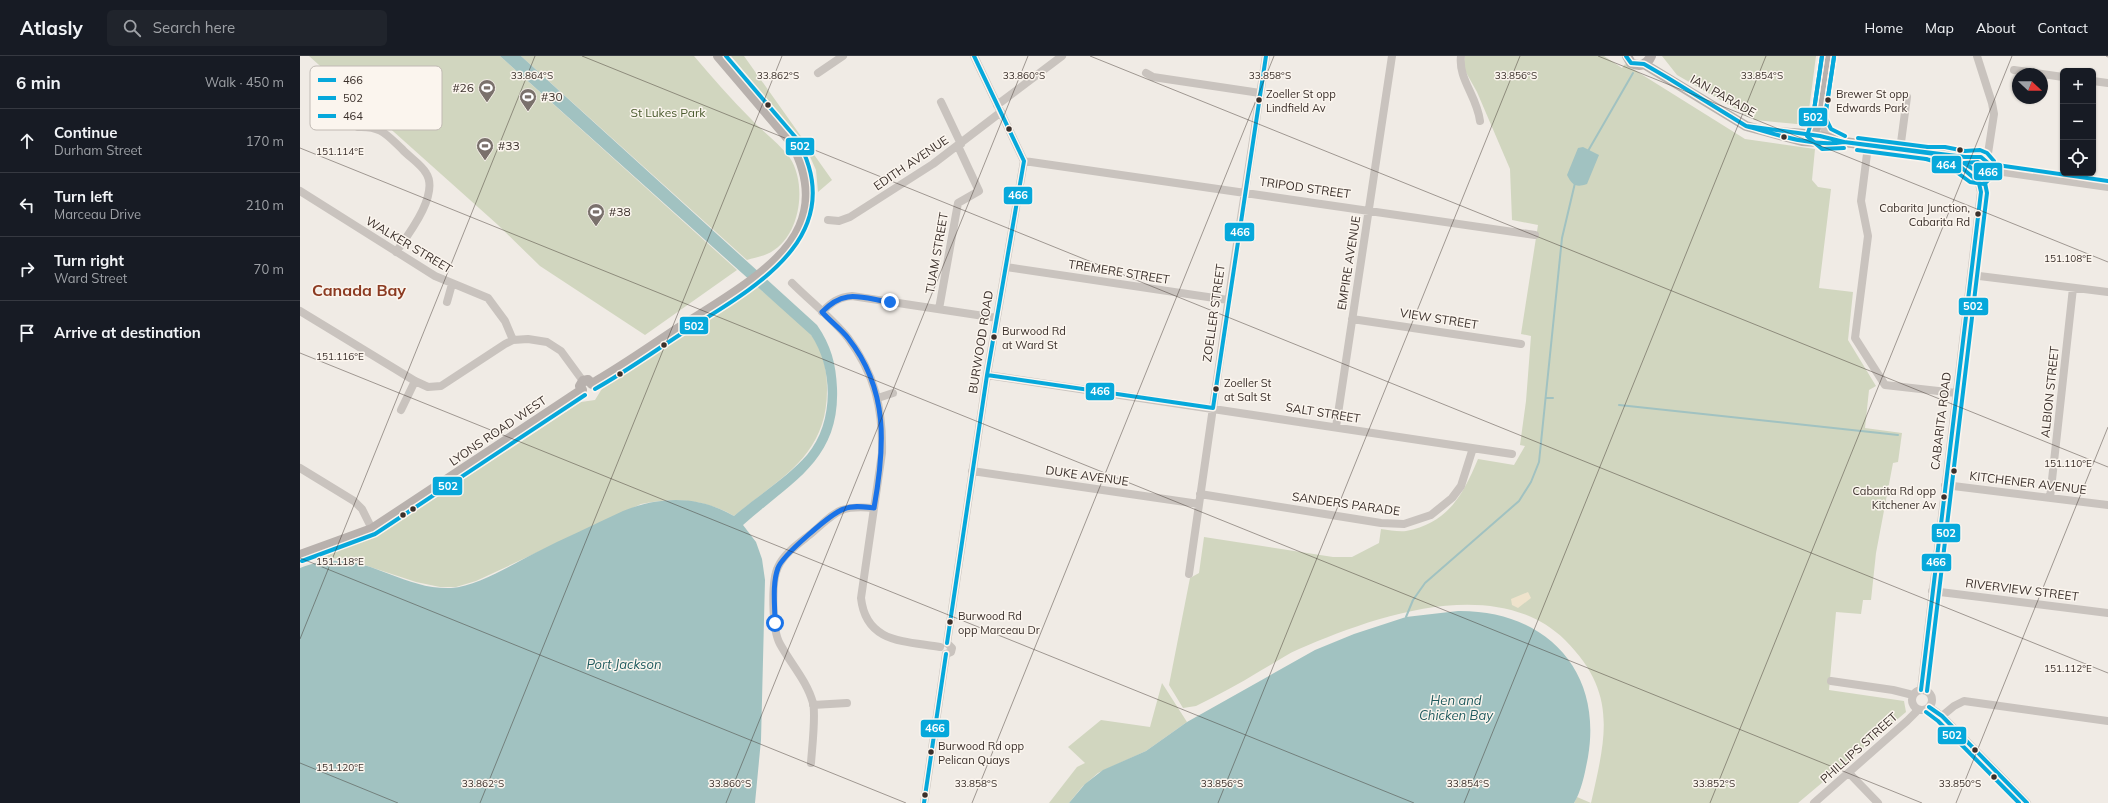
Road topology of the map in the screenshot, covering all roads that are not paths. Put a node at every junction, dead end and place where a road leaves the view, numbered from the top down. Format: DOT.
graph roads {
  1 [pos="718,56"];
  2 [pos="843,56"];
  3 [pos="974,56"];
  4 [pos="1062,56"];
  5 [pos="1266,56"];
  6 [pos="1392,56"];
  7 [pos="1461,56"];
  8 [pos="1626,56"];
  9 [pos="1652,56"];
  10 [pos="1828,56"];
  11 [pos="1977,56"];
  12 [pos="1644,64"];
  13 [pos="818,73"];
  14 [pos="1146,73"];
  15 [pos="2048,75"];
  16 [pos="1665,76"];
  17 [pos="2060,77"];
  18 [pos="2096,81"];
  19 [pos="2108,83"];
  20 [pos="1260,93"];
  21 [pos="1907,97"];
  22 [pos="941,102"];
  23 [pos="999,109"];
  24 [pos="1819,118"];
  25 [pos="1480,121"];
  26 [pos="379,130"];
  27 [pos="1770,132"];
  28 [pos="1813,135"];
  29 [pos="1827,140"];
  30 [pos="959,145"];
  31 [pos="1868,146"];
  32 [pos="1900,150"];
  33 [pos="1935,154"];
  34 [pos="1972,157"];
  35 [pos="1024,160"];
  36 [pos="1988,165"];
  37 [pos="1968,173"];
  38 [pos="1978,179"];
  39 [pos="2108,187"];
  40 [pos="300,191"];
  41 [pos="1244,192"];
  42 [pos="1369,210"];
  43 [pos="828,220"];
  44 [pos="1535,235"];
  45 [pos="396,252"];
  46 [pos="1006,266"];
  47 [pos="1972,275"];
  48 [pos="792,283"];
  49 [pos="452,284"];
  50 [pos="2073,288"];
  51 [pos="2108,292"];
  52 [pos="1228,300"];
  53 [pos="447,302"];
  54 [pos="939,309"];
  55 [pos="300,311"];
  56 [pos="822,312"];
  57 [pos="997,318"];
  58 [pos="1352,318"];
  59 [pos="514,340"];
  60 [pos="1521,344"];
  61 [pos="987,375"];
  62 [pos="415,382"];
  63 [pos="585,385"];
  64 [pos="1956,393"];
  65 [pos="893,394"];
  66 [pos="878,398"];
  67 [pos="1213,408"];
  68 [pos="401,410"];
  69 [pos="1336,427"];
  70 [pos="1473,448"];
  71 [pos="1512,454"];
  72 [pos="300,468"];
  73 [pos="972,471"];
  74 [pos="1945,485"];
  75 [pos="1200,494"];
  76 [pos="2050,498"];
  77 [pos="1199,504"];
  78 [pos="2108,505"];
  79 [pos="874,508"];
  80 [pos="372,529"];
  81 [pos="300,556"];
  82 [pos="1189,574"];
  83 [pos="1932,591"];
  84 [pos="2108,613"];
  85 [pos="945,648"];
  86 [pos="1831,681"];
  87 [pos="1921,690"];
  88 [pos="1913,695"];
  89 [pos="847,703"];
  90 [pos="813,705"];
  91 [pos="1929,707"];
  92 [pos="1916,709"];
  93 [pos="1942,716"];
  94 [pos="2108,721"];
  95 [pos="811,763"];
  96 [pos="1849,773"];
  97 [pos="924,803"];
  98 [pos="1814,803"];
  99 [pos="1878,803"];
  100 [pos="2027,803"];
  1 -- 63 [label="main road, LYONS ROAD WEST"];
  2 -- 13 [label="street"];
  3 -- 23 [label="street"];
  4 -- 23 [label="street, EDITH AVENUE"];
  5 -- 20 [label="street, ZOELLER STREET"];
  6 -- 42 [label="street, EMPIRE AVENUE"];
  7 -- 25 [label="street"];
  8 -- 12 [label="main road, IAN PARADE"];
  9 -- 12 [label="main road"];
  9 -- 16 [label="main road, IAN PARADE"];
  10 -- 24 [label="main road"];
  11 -- 36 [label="street"];
  12 -- 16 [label="main road, IAN PARADE"];
  14 -- 20 [label="street"];
  15 -- 17 [label="street"];
  16 -- 27 [label="main road, IAN PARADE"];
  18 -- 19 [label="street"];
  20 -- 41 [label="street, ZOELLER STREET"];
  21 -- 32 [label="street"];
  22 -- 30 [label="street, TUAM STREET"];
  23 -- 30 [label="street, EDITH AVENUE"];
  23 -- 35 [label="street"];
  24 -- 28 [label="main road"];
  24 -- 29 [label="street"];
  26 -- 45 [label="street"];
  27 -- 28 [label="main road, IAN PARADE"];
  27 -- 29 [label="main road, IAN PARADE"];
  28 -- 29 [label="main road"];
  29 -- 31 [label="main road, IAN PARADE"];
  30 -- 43 [label="street, EDITH AVENUE"];
  30 -- 54 [label="street, TUAM STREET"];
  31 -- 32 [label="main road, IAN PARADE"];
  31 -- 64 [label="street"];
  32 -- 33 [label="main road, IAN PARADE"];
  33 -- 34 [label="main road"];
  33 -- 37 [label="main road"];
  34 -- 36 [label="main road"];
  34 -- 37 [label="main road"];
  35 -- 41 [label="street, TRIPOD STREET"];
  35 -- 46 [label="street, BURWOOD ROAD"];
  36 -- 38 [label="main road"];
  36 -- 39 [label="street"];
  37 -- 38 [label="main road"];
  38 -- 47 [label="street, CABARITA ROAD"];
  40 -- 45 [label="street, WALKER STREET"];
  41 -- 42 [label="street, TRIPOD STREET"];
  41 -- 52 [label="street, ZOELLER STREET"];
  42 -- 44 [label="street, TRIPOD STREET"];
  42 -- 58 [label="street, EMPIRE AVENUE"];
  45 -- 49 [label="street, WALKER STREET"];
  46 -- 52 [label="street, TREMERE STREET"];
  46 -- 57 [label="street, BURWOOD ROAD"];
  47 -- 50 [label="street"];
  47 -- 64 [label="street, CABARITA ROAD"];
  48 -- 56 [label="street"];
  49 -- 53 [label="street"];
  49 -- 59 [label="street, WALKER STREET"];
  50 -- 51 [label="street"];
  50 -- 76 [label="street, ALBION STREET"];
  52 -- 67 [label="street, ZOELLER STREET"];
  54 -- 56 [label="street"];
  54 -- 57 [label="street"];
  55 -- 62 [label="street"];
  56 -- 66 [label="street"];
  57 -- 61 [label="street, BURWOOD ROAD"];
  58 -- 60 [label="street, VIEW STREET"];
  58 -- 69 [label="street, EMPIRE AVENUE"];
  59 -- 62 [label="street"];
  59 -- 63 [label="street"];
  61 -- 67 [label="street, SALT STREET"];
  61 -- 73 [label="street, BURWOOD ROAD"];
  62 -- 68 [label="street"];
  63 -- 80 [label="main road, LYONS ROAD WEST"];
  64 -- 74 [label="street, CABARITA ROAD"];
  65 -- 66 [label="street"];
  66 -- 79 [label="street"];
  67 -- 69 [label="street, SALT STREET"];
  67 -- 75 [label="street, ZOELLER STREET"];
  69 -- 70 [label="street, SALT STREET"];
  70 -- 71 [label="street, SALT STREET"];
  70 -- 75 [label="street, SANDERS PARADE"];
  72 -- 80 [label="street"];
  73 -- 77 [label="street, DUKE AVENUE"];
  73 -- 85 [label="street, BURWOOD ROAD"];
  74 -- 76 [label="street, KITCHENER AVENUE"];
  74 -- 83 [label="street, CABARITA ROAD"];
  75 -- 77 [label="street, ZOELLER STREET"];
  76 -- 78 [label="street, KITCHENER AVENUE"];
  77 -- 82 [label="street, ZOELLER STREET"];
  79 -- 85 [label="street"];
  79 -- 90 [label="street"];
  80 -- 81 [label="main road, LYONS ROAD WEST"];
  83 -- 84 [label="street, RIVERVIEW STREET"];
  83 -- 87 [label="street, CABARITA ROAD"];
  85 -- 97 [label="street, BURWOOD ROAD"];
  86 -- 88 [label="street"];
  87 -- 88 [label="street"];
  87 -- 91 [label="street"];
  88 -- 92 [label="street"];
  89 -- 90 [label="street"];
  90 -- 95 [label="street"];
  91 -- 92 [label="street"];
  91 -- 93 [label="street"];
  92 -- 96 [label="street, PHILLIPS STREET"];
  93 -- 94 [label="street"];
  93 -- 100 [label="street"];
  96 -- 98 [label="street, PHILLIPS STREET"];
  96 -- 99 [label="street"];
}
